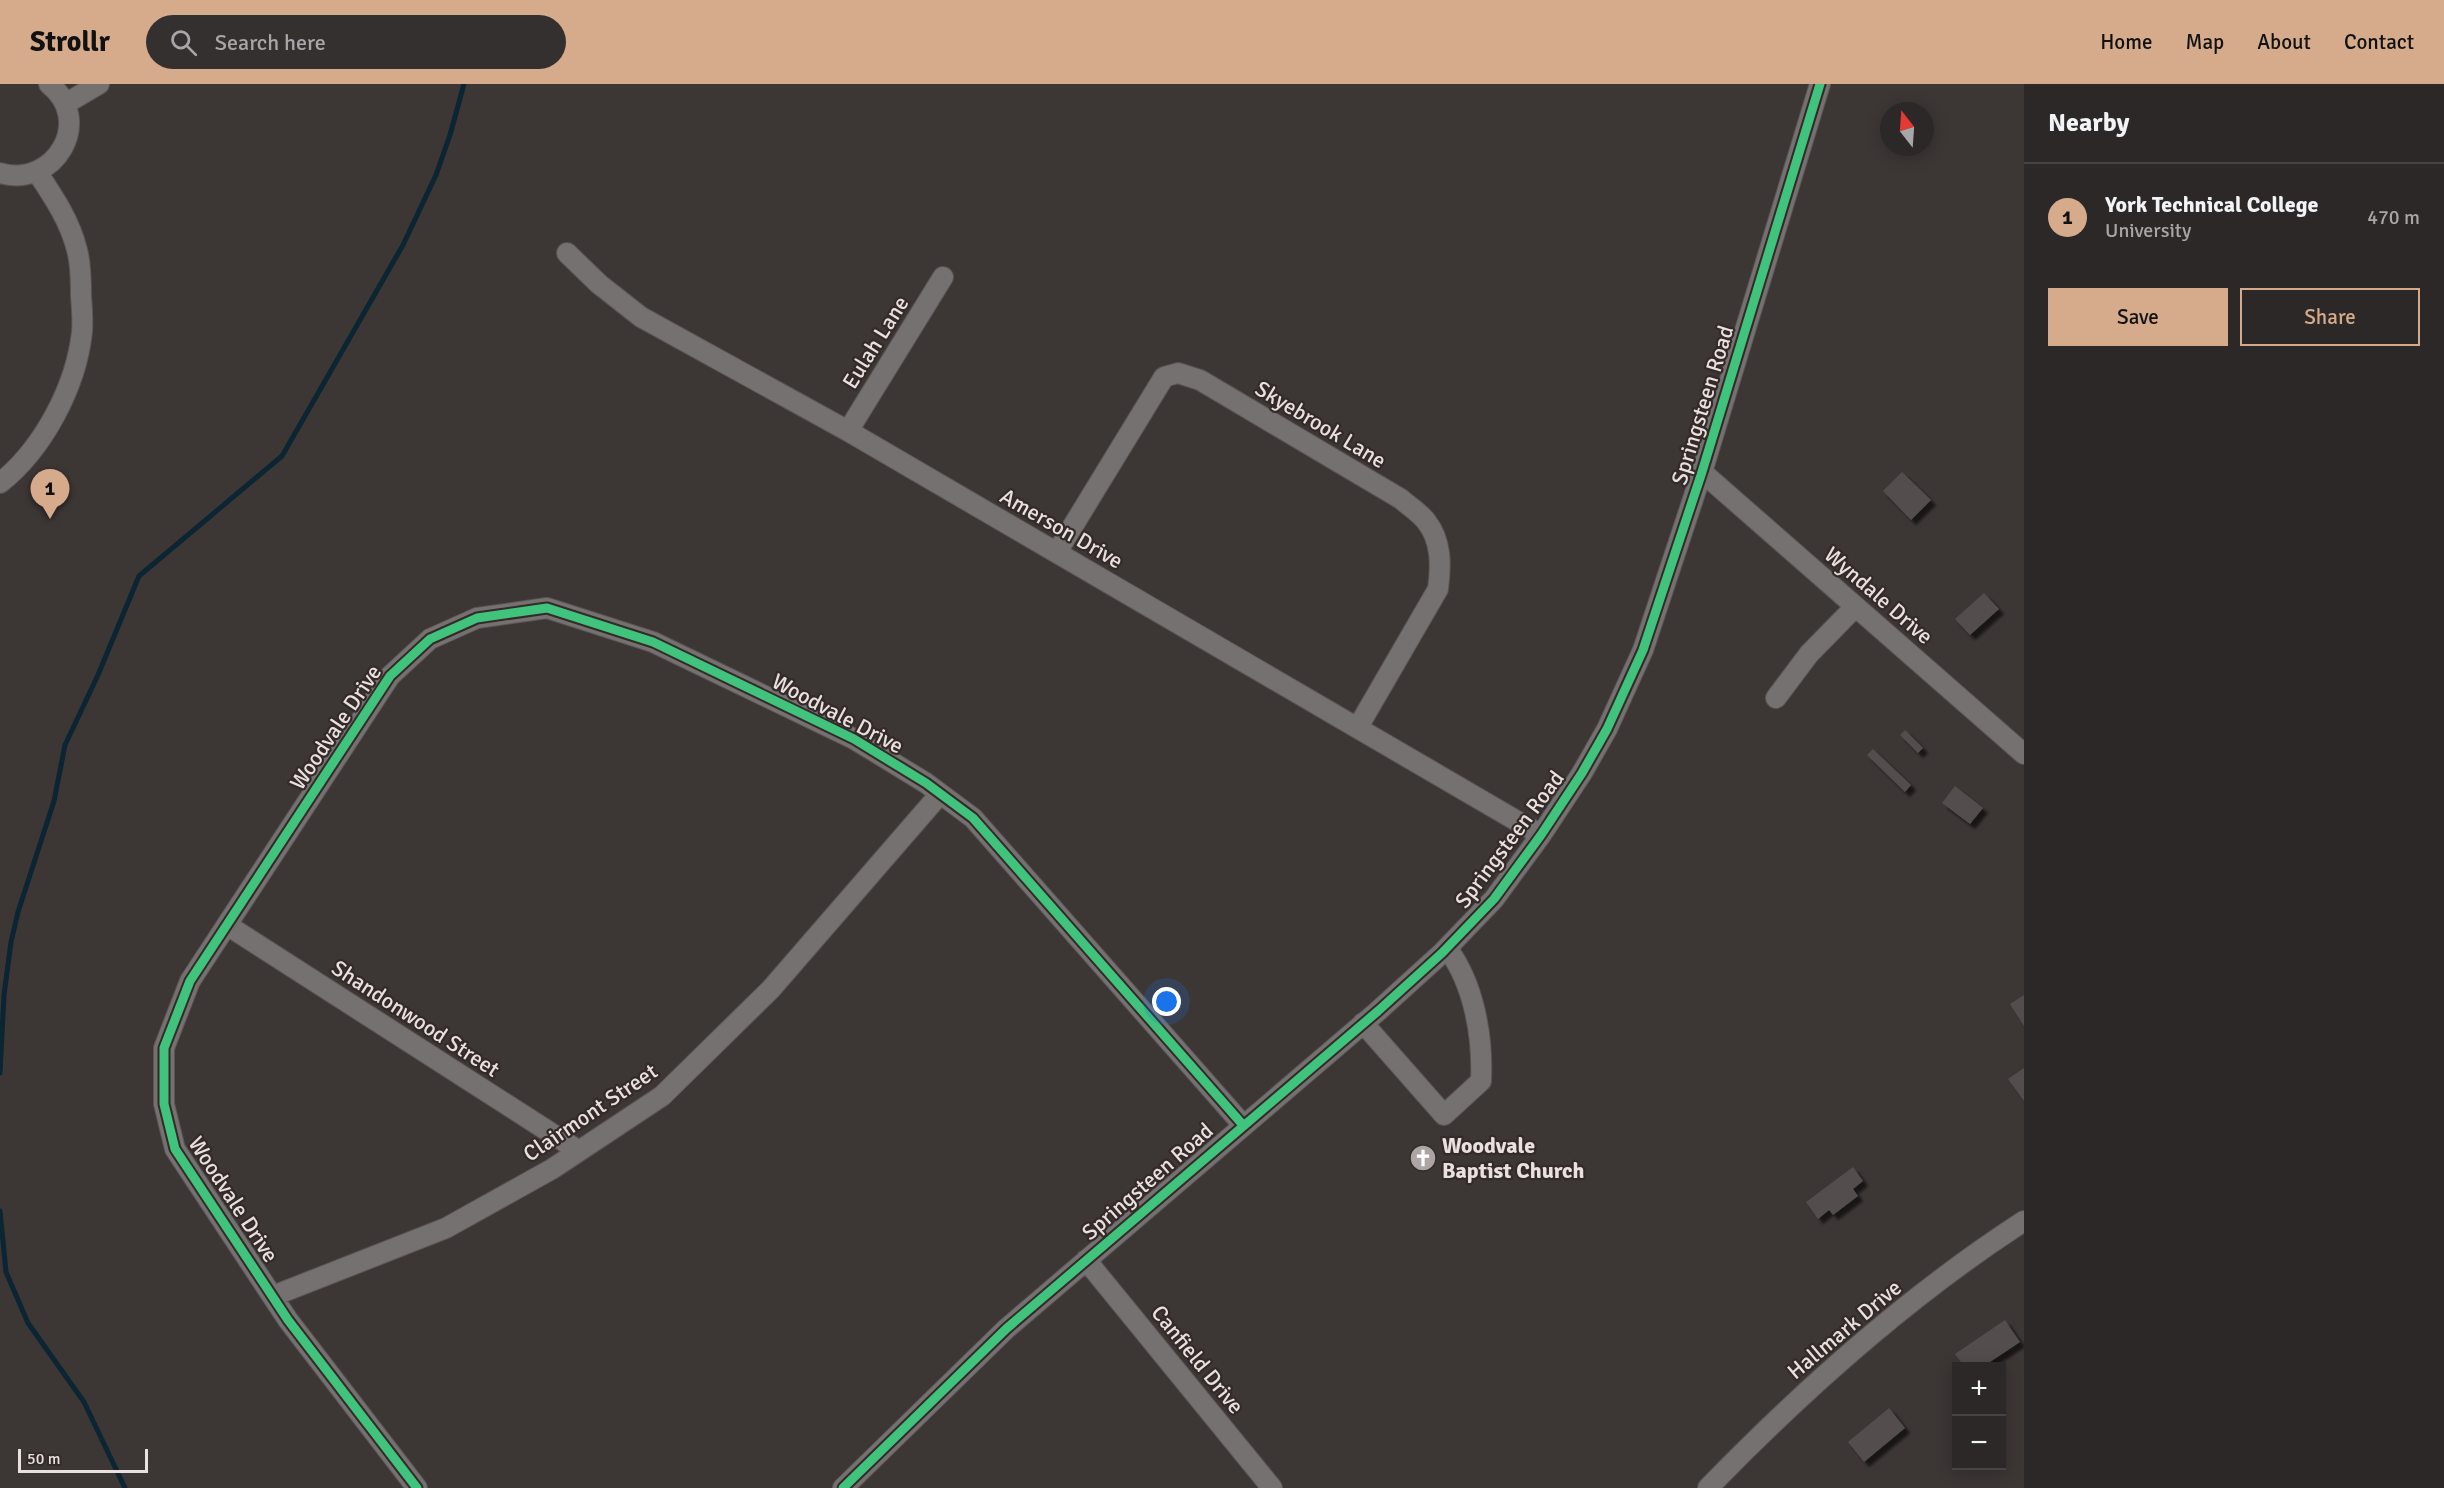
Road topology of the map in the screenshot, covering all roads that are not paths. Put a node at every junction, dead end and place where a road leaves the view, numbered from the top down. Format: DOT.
graph roads {
  1 [pos="50,84"];
  2 [pos="99,84"];
  3 [pos="1820,84"];
  4 [pos="65,104"];
  5 [pos="37,172"];
  6 [pos="0,173"];
  7 [pos="567,253"];
  8 [pos="943,277"];
  9 [pos="848,431"];
  10 [pos="1702,472"];
  11 [pos="0,483"];
  12 [pos="1057,552"];
  13 [pos="1856,607"];
  14 [pos="1776,698"];
  15 [pos="1358,727"];
  16 [pos="2024,754"];
  17 [pos="940,794"];
  18 [pos="1541,835"];
  19 [pos="227,926"];
  20 [pos="1447,948"];
  21 [pos="1363,1023"];
  22 [pos="1243,1125"];
  23 [pos="579,1151"];
  24 [pos="2024,1221"];
  25 [pos="1086,1260"];
  26 [pos="273,1296"];
  27 [pos="417,1488"];
  28 [pos="843,1488"];
  29 [pos="1272,1488"];
  30 [pos="1708,1488"];
  1 -- 4 [label="street"];
  2 -- 4 [label="street"];
  3 -- 10 [label="street, Springsteen Road"];
  4 -- 5 [label="street"];
  5 -- 6 [label="street"];
  5 -- 11 [label="street"];
  7 -- 9 [label="street, Amerson Drive"];
  8 -- 9 [label="street, Eulah Lane"];
  9 -- 12 [label="street, Amerson Drive"];
  10 -- 13 [label="street, Wyndale Drive"];
  10 -- 18 [label="street, Springsteen Road"];
  12 -- 15 [label="street, Amerson Drive"];
  12 -- 15 [label="street, Skyebrook Lane"];
  13 -- 14 [label="street"];
  13 -- 16 [label="street, Wyndale Drive"];
  15 -- 18 [label="street, Amerson Drive"];
  17 -- 19 [label="street, Woodvale Drive"];
  17 -- 22 [label="street, Woodvale Drive"];
  17 -- 23 [label="street, Clairmont Street"];
  18 -- 20 [label="street, Springsteen Road"];
  19 -- 23 [label="street, Shandonwood Street"];
  19 -- 26 [label="street, Woodvale Drive"];
  20 -- 21 [label="street, Springsteen Road"];
  20 -- 21 [label="street"];
  21 -- 22 [label="street, Springsteen Road"];
  22 -- 25 [label="street, Springsteen Road"];
  23 -- 26 [label="street, Clairmont Street"];
  24 -- 30 [label="street, Hallmark Drive"];
  25 -- 28 [label="street, Springsteen Road"];
  25 -- 29 [label="street, Canfield Drive"];
  26 -- 27 [label="street, Woodvale Drive"];
}
